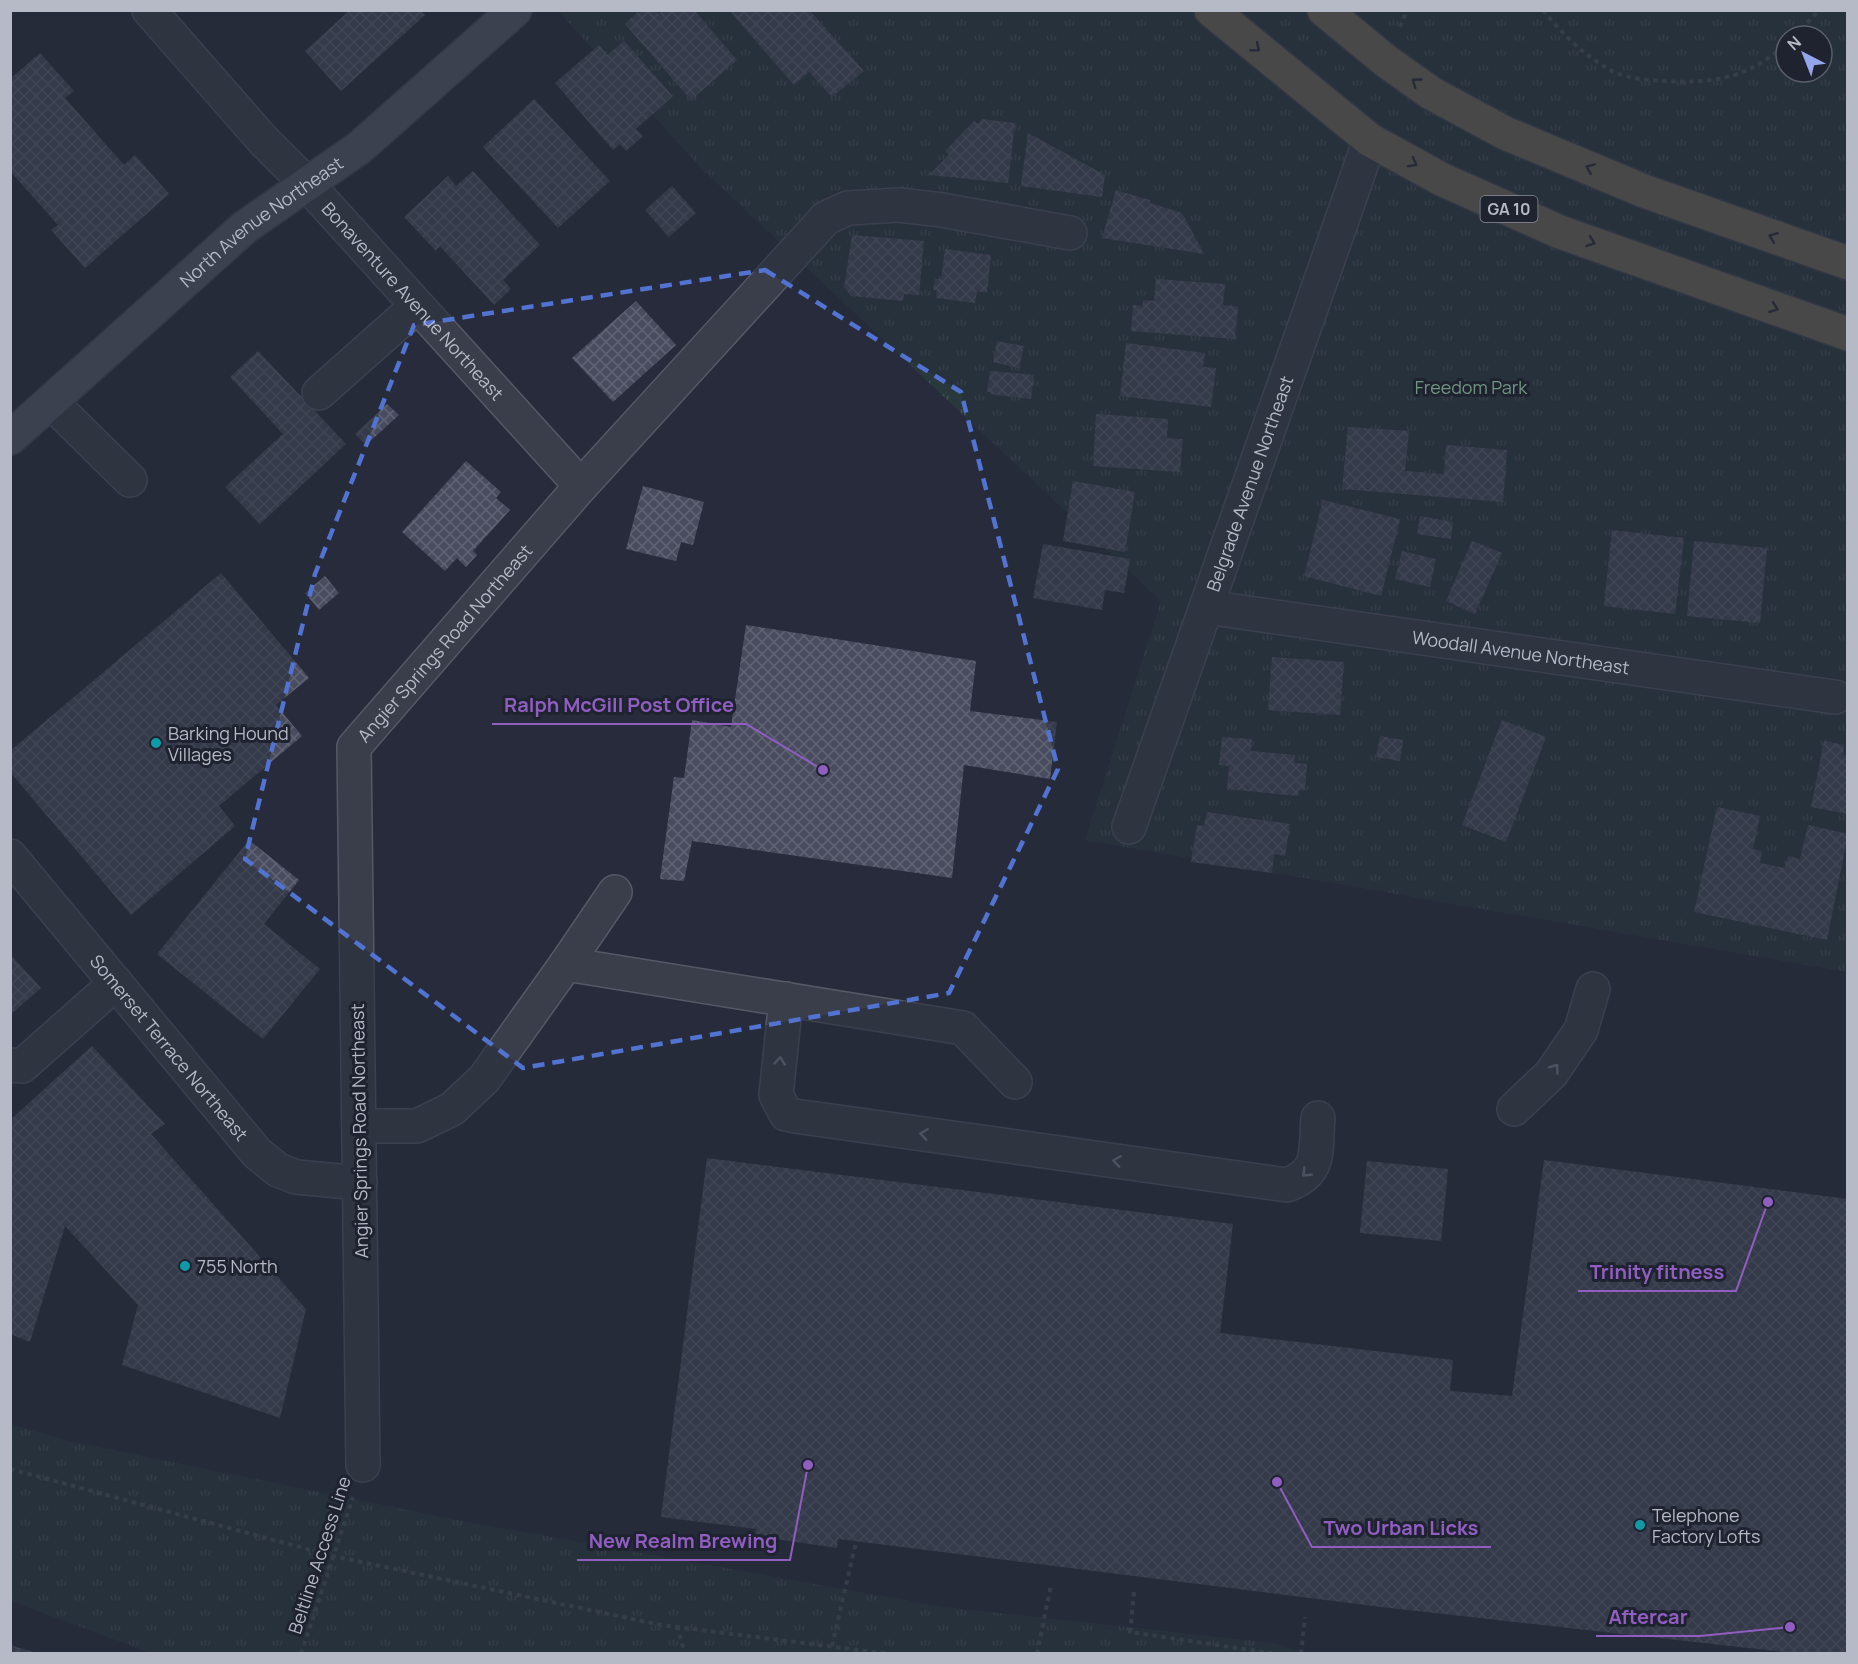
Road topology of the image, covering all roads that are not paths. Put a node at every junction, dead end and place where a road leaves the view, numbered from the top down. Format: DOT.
graph roads {
  1 [pos="149,10"];
  2 [pos="514,10"];
  3 [pos="1211,10"];
  4 [pos="1324,10"];
  5 [pos="1370,140"];
  6 [pos="307,184"];
  7 [pos="1070,233"];
  8 [pos="1848,263"];
  9 [pos="417,306"];
  10 [pos="1848,334"];
  11 [pos="319,393"];
  12 [pos="51,402"];
  13 [pos="10,438"];
  14 [pos="129,480"];
  15 [pos="581,486"];
  16 [pos="1206,608"];
  17 [pos="1835,697"];
  18 [pos="1129,827"];
  19 [pos="10,856"];
  20 [pos="615,892"];
  21 [pos="566,964"];
  22 [pos="116,983"];
  23 [pos="1593,989"];
  24 [pos="786,999"];
  25 [pos="10,1065"];
  26 [pos="1015,1082"];
  27 [pos="1514,1109"];
  28 [pos="1318,1118"];
  29 [pos="359,1126"];
  30 [pos="360,1183"];
  31 [pos="363,1465"];
  1 -- 6 [label="street, Bonaventure Avenue Northeast"];
  2 -- 6 [label="main road, North Avenue Northeast"];
  3 -- 5 [label="highway, GA 10, one-way"];
  8 -- 4 [label="highway, one-way"];
  5 -- 10 [label="highway, GA 10, one-way"];
  5 -- 16 [label="street, Belgrade Avenue Northeast"];
  6 -- 9 [label="street, Bonaventure Avenue Northeast"];
  6 -- 12 [label="main road, North Avenue Northeast"];
  7 -- 15 [label="street, Angier Springs Road Northeast"];
  9 -- 11 [label="street"];
  9 -- 15 [label="street, Bonaventure Avenue Northeast"];
  12 -- 13 [label="main road, North Avenue Northeast"];
  12 -- 14 [label="street"];
  15 -- 29 [label="street, Angier Springs Road Northeast"];
  16 -- 17 [label="street, Woodall Avenue Northeast"];
  16 -- 18 [label="street, Belgrade Avenue Northeast"];
  19 -- 22 [label="street, Somerset Terrace Northeast"];
  20 -- 21 [label="street"];
  21 -- 24 [label="street"];
  21 -- 29 [label="street"];
  22 -- 25 [label="street"];
  22 -- 30 [label="street, Somerset Terrace Northeast"];
  27 -- 23 [label="street, one-way"];
  24 -- 26 [label="street"];
  28 -- 24 [label="street, one-way"];
  29 -- 30 [label="street, Angier Springs Road Northeast"];
  30 -- 31 [label="street, Angier Springs Road Northeast"];
}
